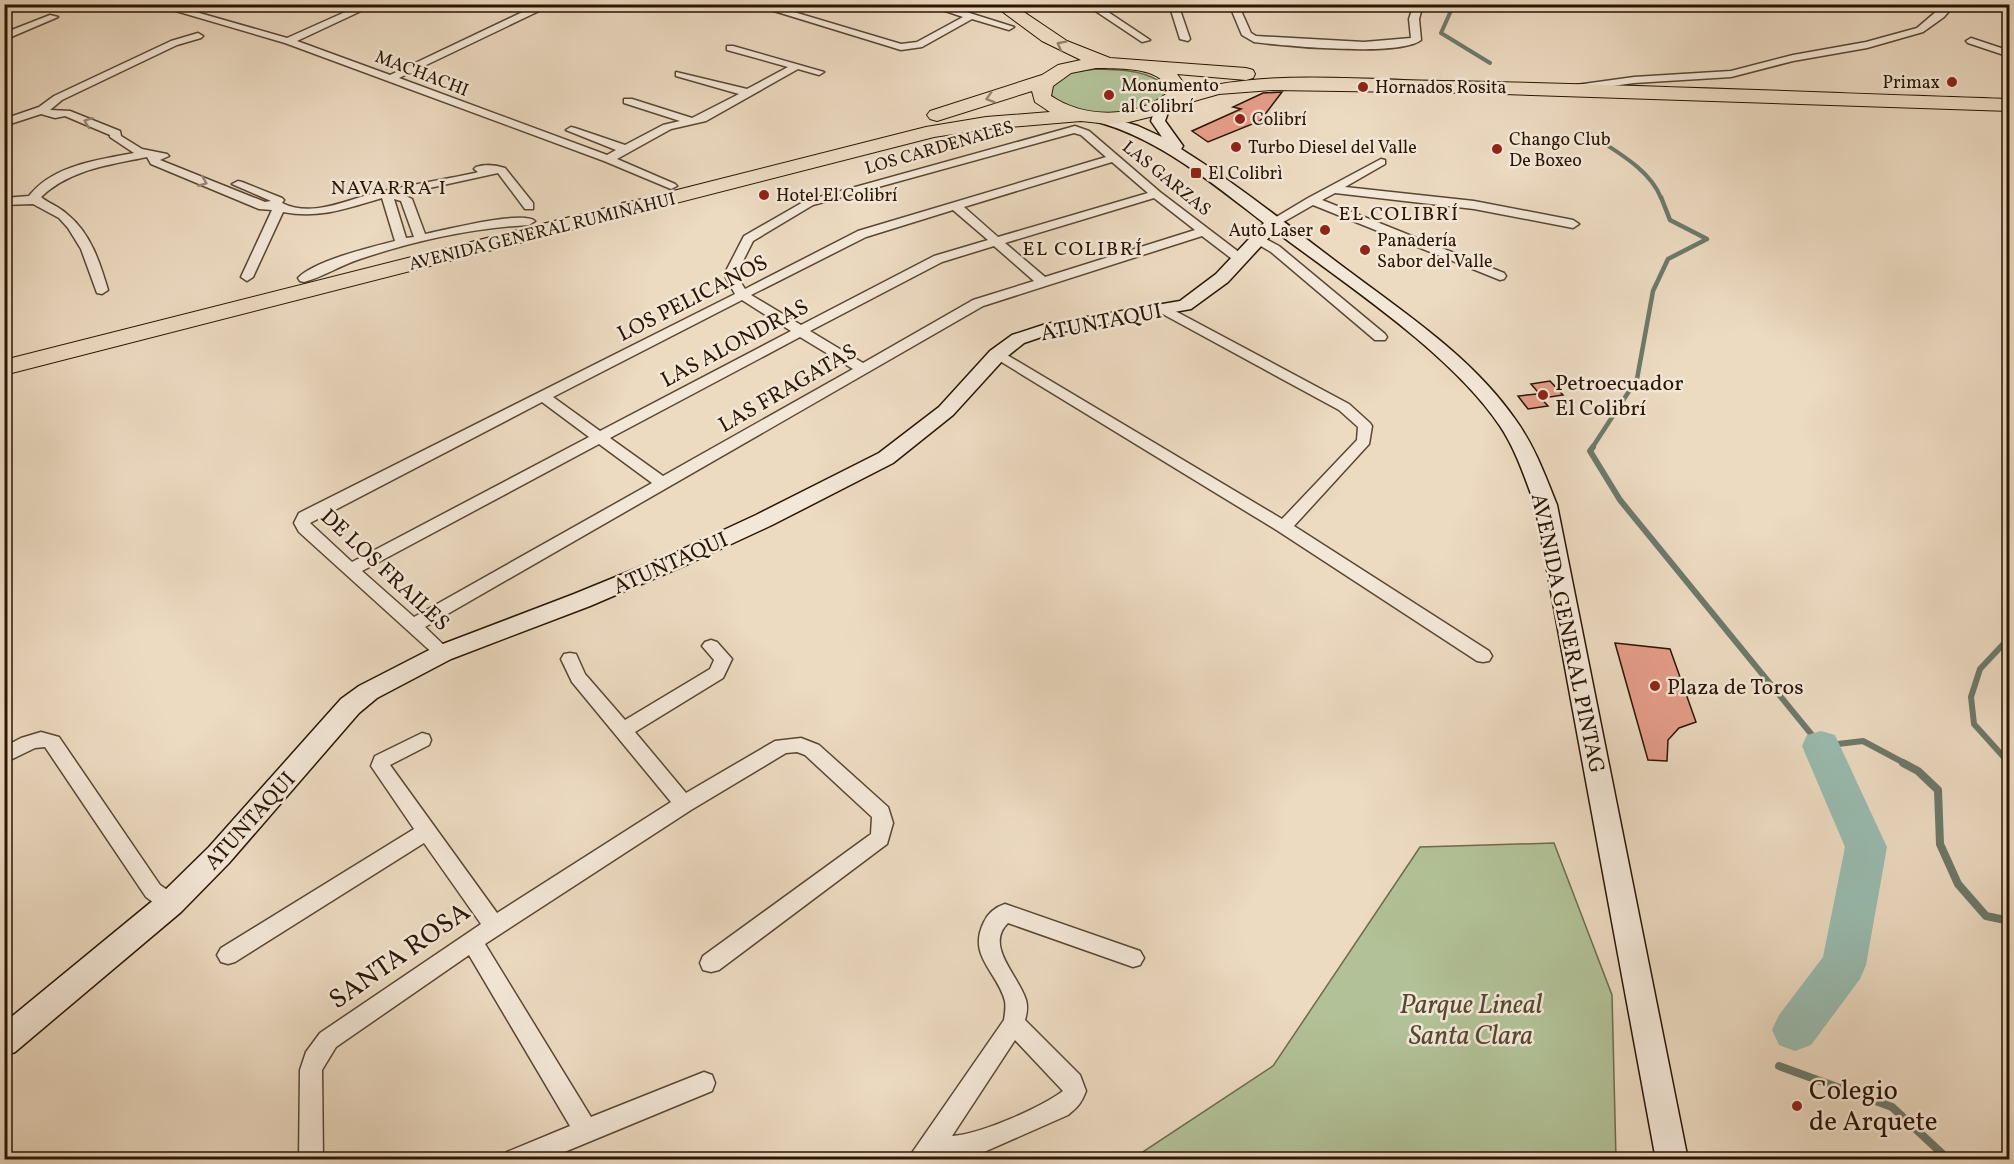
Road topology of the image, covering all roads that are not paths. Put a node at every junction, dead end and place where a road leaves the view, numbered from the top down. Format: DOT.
graph roads {
  1 [pos="372,4"];
  2 [pos="755,4"];
  3 [pos="929,4"];
  4 [pos="1000,4"];
  5 [pos="1089,4"];
  6 [pos="1173,4"];
  7 [pos="1233,4"];
  8 [pos="1419,4"];
  9 [pos="1951,4"];
  10 [pos="165,5"];
  11 [pos="536,9"];
  12 [pos="974,11"];
  13 [pos="53,17"];
  14 [pos="4,37"];
  15 [pos="193,38"];
  16 [pos="1185,39"];
  17 [pos="288,40"];
  18 [pos="1145,40"];
  19 [pos="1971,41"];
  20 [pos="730,48"];
  21 [pos="2010,54"];
  22 [pos="1116,63"];
  23 [pos="796,66"];
  24 [pos="1143,66"];
  25 [pos="1047,68"];
  26 [pos="819,72"];
  27 [pos="680,74"];
  28 [pos="392,78"];
  29 [pos="1369,85"];
  30 [pos="1560,90"];
  31 [pos="748,93"];
  32 [pos="628,101"];
  33 [pos="1166,104"];
  34 [pos="2010,105"];
  35 [pos="39,110"];
  36 [pos="23,117"];
  37 [pos="692,121"];
  38 [pos="1084,121"];
  39 [pos="4,123"];
  40 [pos="4,130"];
  41 [pos="571,130"];
  42 [pos="117,140"];
  43 [pos="627,150"];
  44 [pos="1181,154"];
  45 [pos="150,155"];
  46 [pos="608,159"];
  47 [pos="1114,159"];
  48 [pos="1382,162"];
  49 [pos="86,166"];
  50 [pos="671,186"];
  51 [pos="1334,189"];
  52 [pos="1156,194"];
  53 [pos="382,195"];
  54 [pos="35,200"];
  55 [pos="1312,200"];
  56 [pos="4,202"];
  57 [pos="277,206"];
  58 [pos="955,206"];
  59 [pos="529,214"];
  60 [pos="1573,224"];
  61 [pos="1266,230"];
  62 [pos="1204,231"];
  63 [pos="421,239"];
  64 [pos="998,241"];
  65 [pos="401,242"];
  66 [pos="1240,259"];
  67 [pos="1500,276"];
  68 [pos="247,277"];
  69 [pos="304,278"];
  70 [pos="1042,281"];
  71 [pos="102,290"];
  72 [pos="742,295"];
  73 [pos="1164,309"];
  74 [pos="800,330"];
  75 [pos="1380,337"];
  76 [pos="4,356"];
  77 [pos="996,356"];
  78 [pos="4,368"];
  79 [pos="861,368"];
  80 [pos="542,396"];
  81 [pos="600,438"];
  82 [pos="661,482"];
  83 [pos="305,517"];
  84 [pos="1284,527"];
  85 [pos="350,570"];
  86 [pos="412,626"];
  87 [pos="711,646"];
  88 [pos="443,653"];
  89 [pos="1483,656"];
  90 [pos="570,659"];
  91 [pos="624,730"];
  92 [pos="422,740"];
  93 [pos="4,756"];
  94 [pos="684,804"];
  95 [pos="426,832"];
  96 [pos="171,903"];
  97 [pos="494,926"];
  98 [pos="473,942"];
  99 [pos="228,955"];
  100 [pos="1133,958"];
  101 [pos="711,963"];
  102 [pos="1014,1023"];
  103 [pos="4,1042"];
  104 [pos="704,1083"];
  105 [pos="586,1130"];
  106 [pos="925,1154"];
  107 [pos="311,1160"];
  108 [pos="515,1160"];
  109 [pos="1672,1160"];
  1 -- 17 [label="street"];
  2 -- 12 [label="street"];
  3 -- 12 [label="street"];
  22 -- 4 [label="highway, one-way"];
  5 -- 18 [label="street"];
  6 -- 16 [label="street"];
  7 -- 8 [label="street"];
  9 -- 30 [label="street"];
  10 -- 17 [label="street, MACHACHI"];
  11 -- 28 [label="street"];
  12 -- 25 [label="highway"];
  13 -- 14 [label="street"];
  15 -- 35 [label="street"];
  17 -- 28 [label="street, MACHACHI"];
  19 -- 21 [label="street"];
  20 -- 23 [label="street"];
  22 -- 24 [label="highway"];
  22 -- 25 [label="highway, AVENIDA GENERAL RUMIÑAHUI"];
  23 -- 26 [label="street"];
  23 -- 31 [label="street"];
  24 -- 29 [label="highway"];
  24 -- 33 [label="highway"];
  25 -- 38 [label="highway"];
  25 -- 50 [label="highway, AVENIDA GENERAL RUMIÑAHUI, one-way"];
  27 -- 31 [label="street"];
  28 -- 46 [label="street, MACHACHI"];
  29 -- 30 [label="highway"];
  29 -- 33 [label="highway, AVENIDA GENERAL RUMIÑAHUI"];
  30 -- 34 [label="highway"];
  31 -- 37 [label="street"];
  32 -- 37 [label="street"];
  33 -- 38 [label="highway, AVENIDA GENERAL RUMIÑAHUI"];
  33 -- 44 [label="main road, AVENIDA GENERAL PINTAG"];
  35 -- 36 [label="street"];
  35 -- 42 [label="street"];
  36 -- 39 [label="street"];
  36 -- 40 [label="street"];
  37 -- 43 [label="street"];
  38 -- 44 [label="main road, AVENIDA GENERAL PINTAG"];
  38 -- 47 [label="street, LAS GARZAS"];
  38 -- 72 [label="street, LOS CARDENALES"];
  38 -- 78 [label="highway, AVENIDA GENERAL RUMIÑAHUI"];
  41 -- 43 [label="street"];
  42 -- 45 [label="street"];
  42 -- 49 [label="street"];
  43 -- 46 [label="street"];
  44 -- 61 [label="main road, AVENIDA GENERAL PINTAG"];
  45 -- 49 [label="street"];
  45 -- 57 [label="street"];
  46 -- 50 [label="street, MACHACHI"];
  47 -- 52 [label="street, LAS GARZAS"];
  47 -- 58 [label="street, LOS PELICANOS"];
  48 -- 51 [label="street, ATUNTAQUI"];
  49 -- 54 [label="street"];
  50 -- 59 [label="highway, AVENIDA GENERAL RUMIÑAHUI"];
  51 -- 55 [label="street, ATUNTAQUI"];
  51 -- 60 [label="street"];
  52 -- 62 [label="street, LAS GARZAS"];
  52 -- 64 [label="street, LAS ALONDRAS"];
  53 -- 57 [label="street"];
  53 -- 59 [label="street"];
  53 -- 63 [label="street"];
  53 -- 65 [label="street"];
  54 -- 56 [label="street"];
  54 -- 71 [label="street"];
  55 -- 61 [label="street, ATUNTAQUI"];
  55 -- 67 [label="street"];
  57 -- 68 [label="street"];
  58 -- 64 [label="street"];
  58 -- 72 [label="street, LOS PELICANOS"];
  59 -- 63 [label="street"];
  59 -- 69 [label="highway, AVENIDA GENERAL RUMIÑAHUI"];
  61 -- 66 [label="main road, ATUNTAQUI"];
  61 -- 75 [label="street"];
  61 -- 109 [label="main road, AVENIDA GENERAL PINTAG"];
  62 -- 66 [label="street, LAS GARZAS"];
  62 -- 70 [label="street, LAS FRAGATAS"];
  63 -- 65 [label="street"];
  64 -- 70 [label="street"];
  64 -- 74 [label="street, LAS ALONDRAS"];
  65 -- 69 [label="street"];
  66 -- 73 [label="main road, ATUNTAQUI"];
  69 -- 76 [label="highway, AVENIDA GENERAL RUMIÑAHUI"];
  70 -- 79 [label="street, LAS FRAGATAS"];
  72 -- 74 [label="street"];
  72 -- 80 [label="street, LOS PELICANOS"];
  73 -- 77 [label="main road, ATUNTAQUI"];
  73 -- 84 [label="street"];
  74 -- 79 [label="street"];
  74 -- 81 [label="street, LAS ALONDRAS"];
  77 -- 84 [label="street"];
  77 -- 88 [label="main road, ATUNTAQUI"];
  79 -- 82 [label="street, LAS FRAGATAS"];
  80 -- 81 [label="street"];
  80 -- 83 [label="street, LOS PELICANOS"];
  81 -- 82 [label="street"];
  81 -- 85 [label="street, LAS ALONDRAS"];
  82 -- 86 [label="street, LAS FRAGATAS"];
  83 -- 85 [label="street, DE LOS FRAILES"];
  84 -- 89 [label="street"];
  85 -- 86 [label="street, DE LOS FRAILES"];
  86 -- 88 [label="street, DE LOS FRAILES"];
  87 -- 91 [label="street"];
  88 -- 96 [label="main road, ATUNTAQUI"];
  90 -- 91 [label="street"];
  91 -- 94 [label="street"];
  92 -- 95 [label="street, SANTA ROSA"];
  93 -- 96 [label="street"];
  94 -- 97 [label="street"];
  94 -- 101 [label="street"];
  95 -- 97 [label="street, SANTA ROSA"];
  95 -- 99 [label="street"];
  96 -- 103 [label="main road, ATUNTAQUI"];
  97 -- 98 [label="street, SANTA ROSA"];
  98 -- 105 [label="street"];
  98 -- 107 [label="street, SANTA ROSA"];
  100 -- 102 [label="street"];
  102 -- 106 [label="street"];
  102 -- 106 [label="street"];
  104 -- 105 [label="street"];
  105 -- 108 [label="street"];
}
